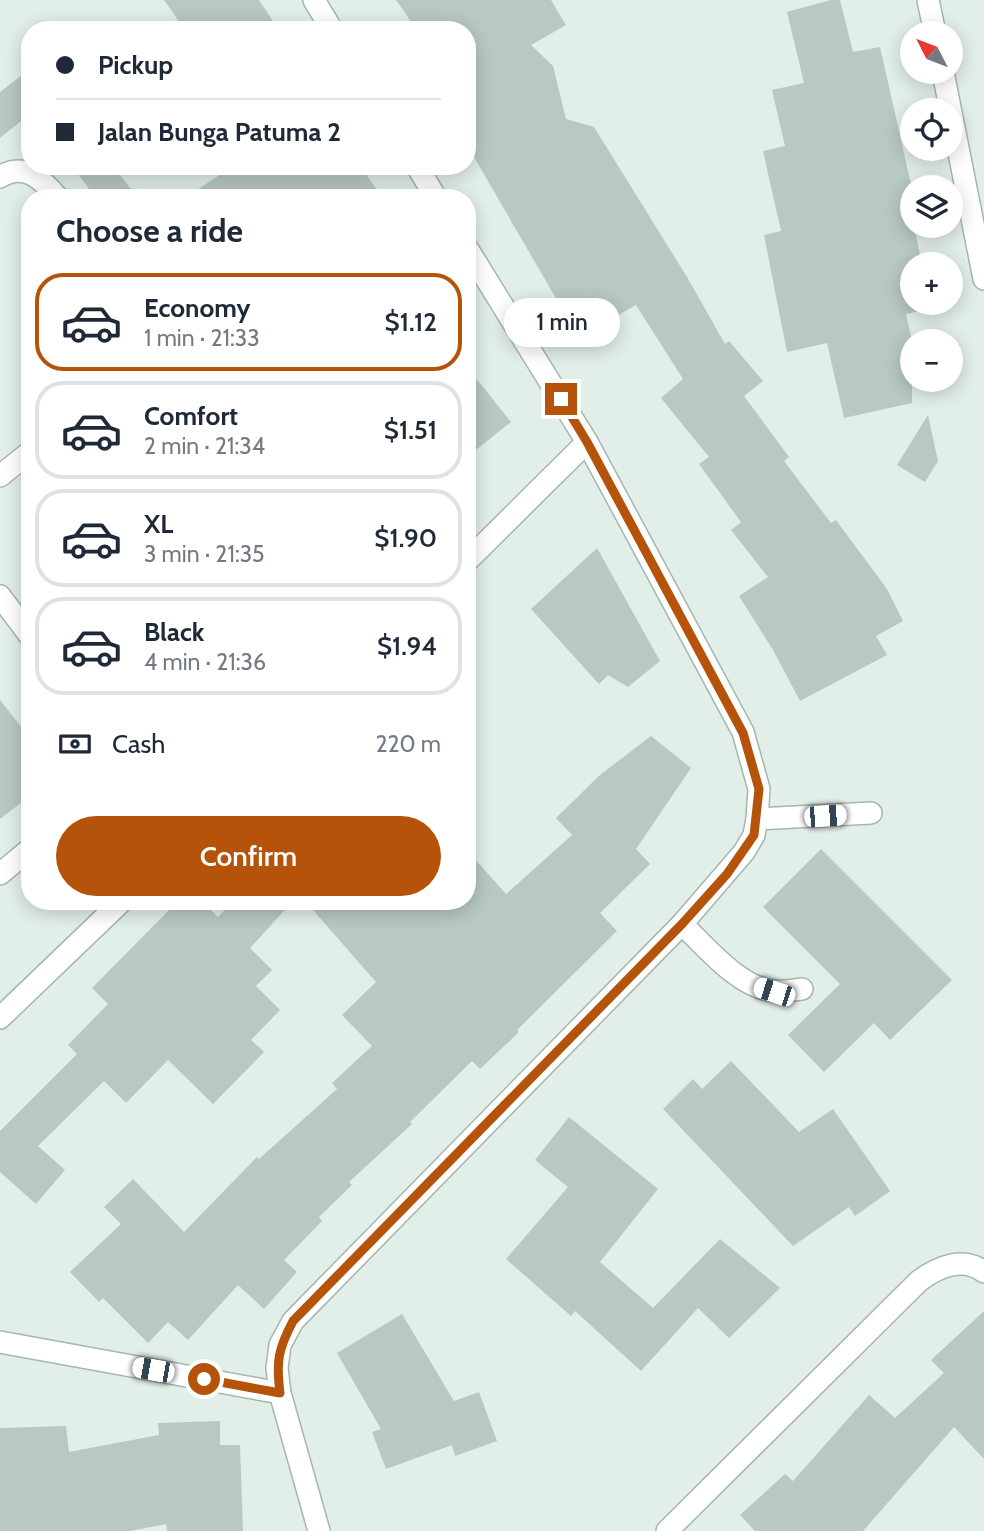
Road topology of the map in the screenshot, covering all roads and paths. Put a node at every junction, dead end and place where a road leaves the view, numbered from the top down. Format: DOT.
graph roads {
  1 [pos="314,0"];
  2 [pos="928,0"];
  3 [pos="327,21"];
  4 [pos="932,21"];
  5 [pos="945,84"];
  6 [pos="21,171"];
  7 [pos="33,175"];
  8 [pos="0,177"];
  9 [pos="50,189"];
  10 [pos="476,263"];
  11 [pos="984,279"];
  12 [pos="587,442"];
  13 [pos="21,460"];
  14 [pos="0,477"];
  15 [pos="476,552"];
  16 [pos="0,596"];
  17 [pos="21,624"];
  18 [pos="871,813"];
  19 [pos="757,819"];
  20 [pos="21,856"];
  21 [pos="0,874"];
  22 [pos="113,910"];
  23 [pos="682,924"];
  24 [pos="802,989"];
  25 [pos="0,1018"];
  26 [pos="984,1272"];
  27 [pos="0,1342"];
  28 [pos="280,1393"];
  29 [pos="319,1531"];
  30 [pos="667,1531"];
  1 -- 3 [label="street"];
  2 -- 4 [label="street"];
  5 -- 11 [label="street"];
  6 -- 8 [label="street"];
  7 -- 9 [label="street"];
  10 -- 12 [label="street"];
  12 -- 15 [label="street"];
  12 -- 19 [label="street"];
  13 -- 14 [label="street"];
  16 -- 17 [label="street"];
  18 -- 19 [label="street"];
  19 -- 23 [label="street"];
  20 -- 21 [label="street"];
  22 -- 25 [label="street"];
  23 -- 24 [label="street"];
  23 -- 28 [label="street"];
  26 -- 30 [label="street"];
  27 -- 28 [label="street"];
  28 -- 29 [label="street"];
}
